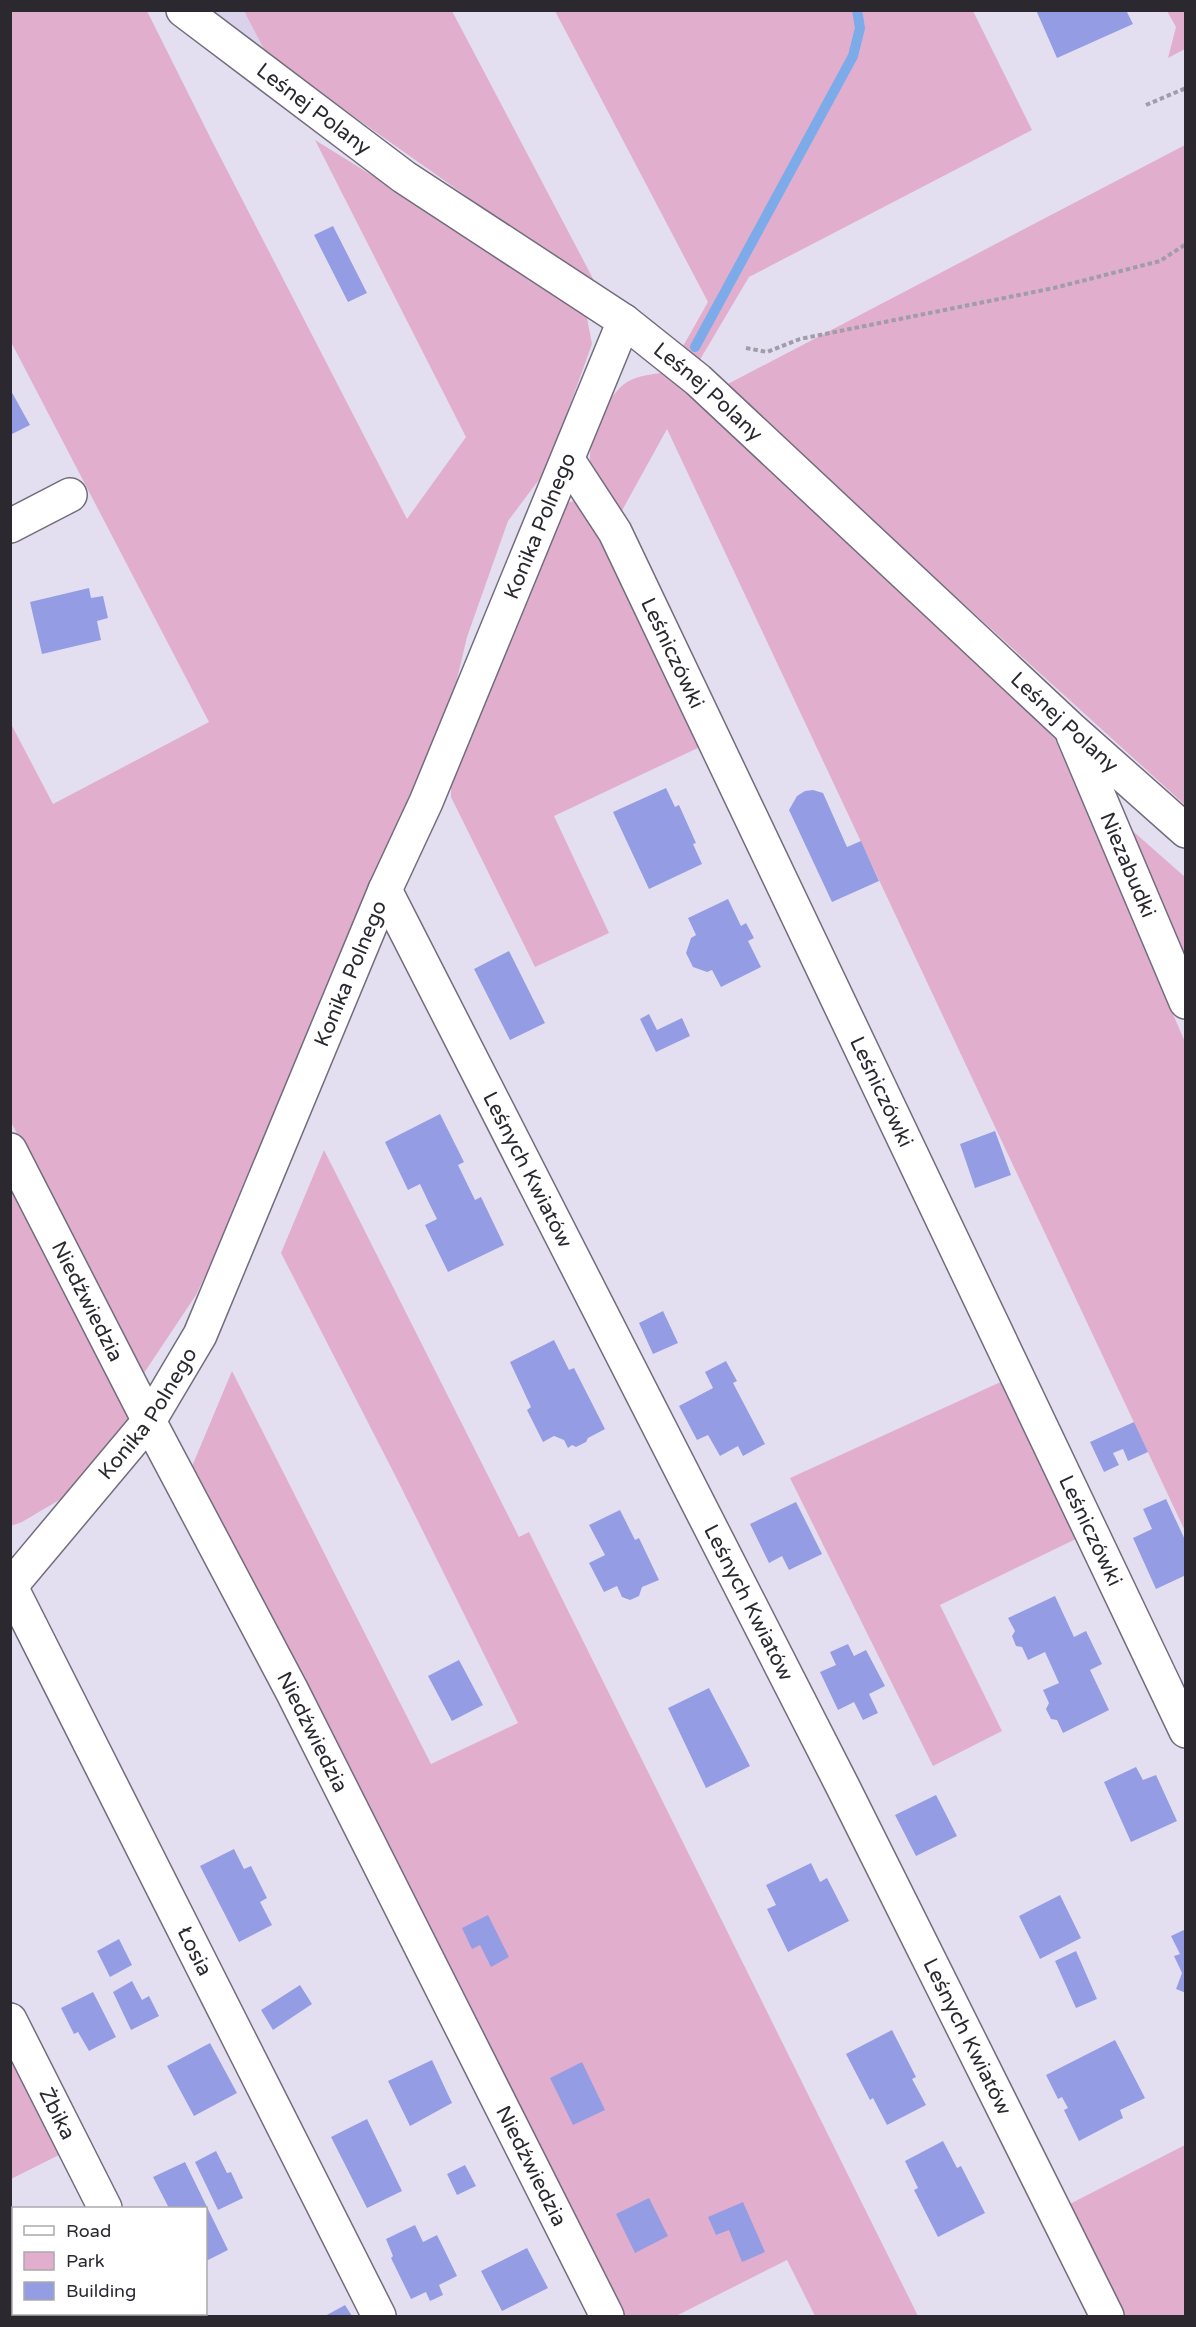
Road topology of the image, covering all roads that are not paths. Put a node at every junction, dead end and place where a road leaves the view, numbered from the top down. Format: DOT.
graph roads {
  1 [pos="183,10"];
  2 [pos="624,321"];
  3 [pos="568,460"];
  4 [pos="70,495"];
  5 [pos="10,526"];
  6 [pos="1070,728"];
  7 [pos="1185,831"];
  8 [pos="385,890"];
  9 [pos="1185,1002"];
  10 [pos="10,1150"];
  11 [pos="149,1421"];
  12 [pos="11,1587"];
  13 [pos="1185,1731"];
  14 [pos="10,2020"];
  15 [pos="104,2207"];
  16 [pos="379,2316"];
  17 [pos="607,2316"];
  18 [pos="1107,2316"];
  1 -- 2 [label="street, Leśnej Polany"];
  2 -- 3 [label="street, Konika Polnego"];
  2 -- 6 [label="street, Leśnej Polany"];
  3 -- 8 [label="street, Konika Polnego"];
  3 -- 13 [label="street, Leśniczówki"];
  4 -- 5 [label="street"];
  6 -- 7 [label="street, Leśnej Polany"];
  6 -- 9 [label="street, Niezabudki"];
  8 -- 11 [label="street, Konika Polnego"];
  8 -- 18 [label="street, Leśnych Kwiatów"];
  10 -- 11 [label="street, Niedźwiedzia"];
  11 -- 12 [label="street, Konika Polnego"];
  11 -- 17 [label="street, Niedźwiedzia"];
  12 -- 16 [label="street, Łosia"];
  14 -- 15 [label="street, Żbika"];
}
